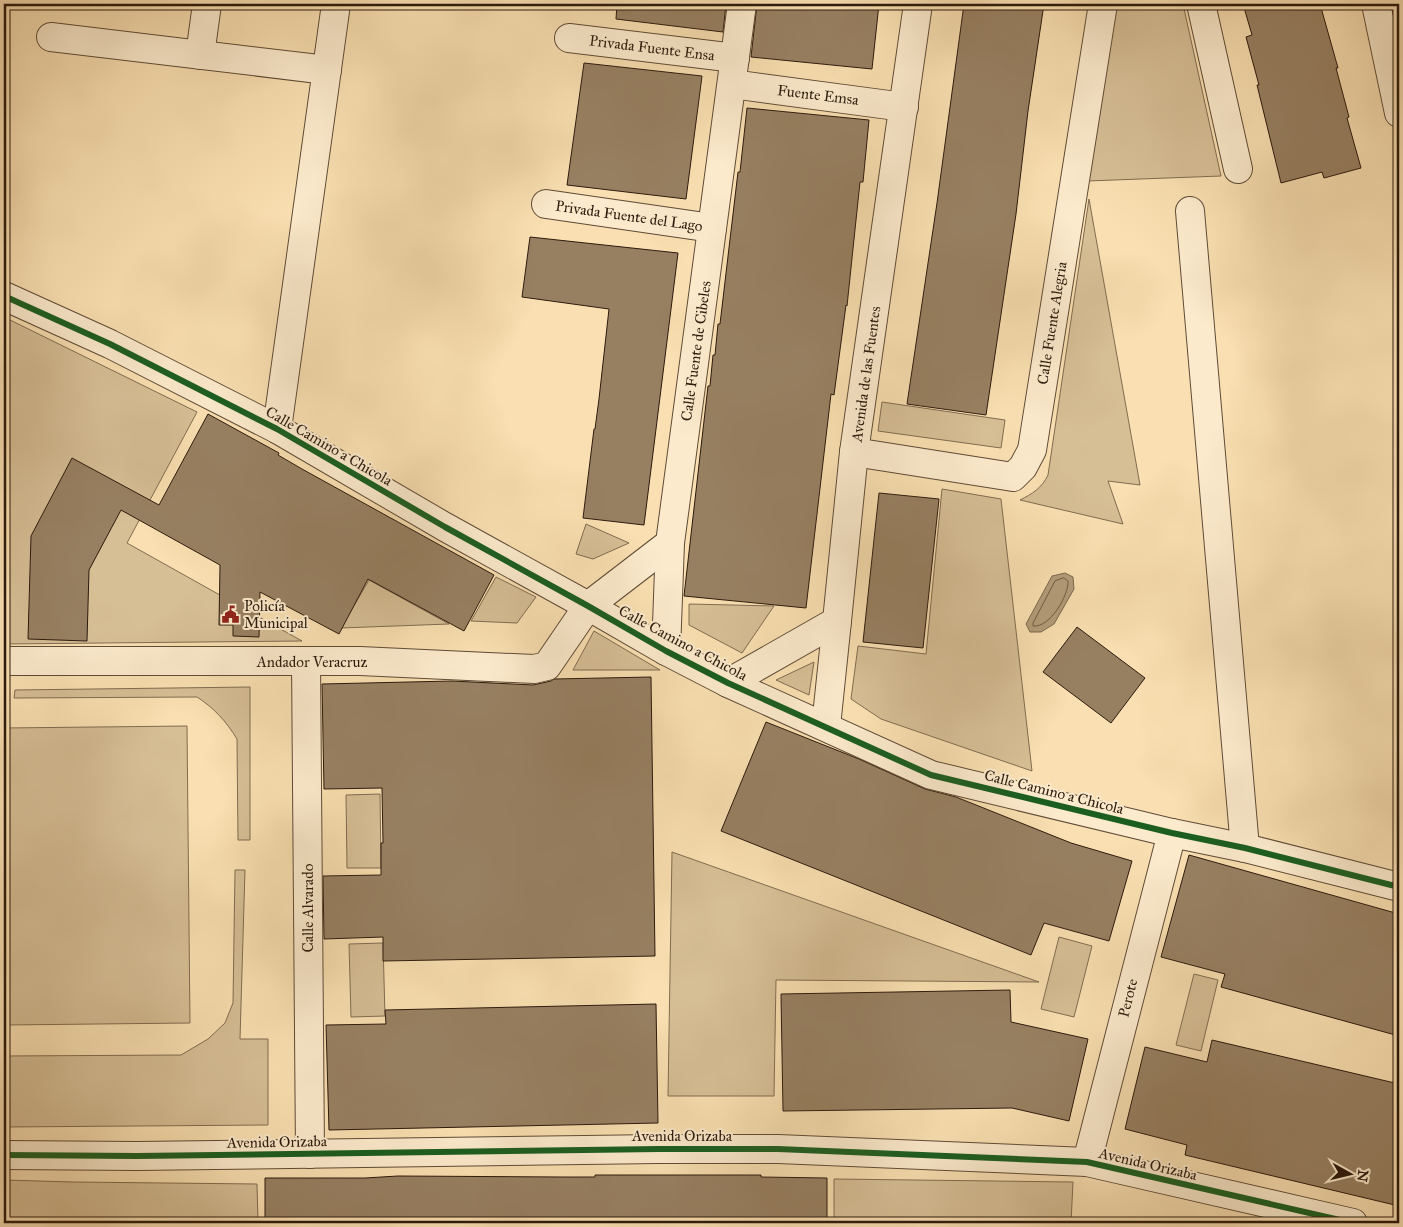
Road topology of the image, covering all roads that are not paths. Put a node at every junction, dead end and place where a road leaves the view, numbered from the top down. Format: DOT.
graph roads {
  1 [pos="207,4"];
  2 [pos="336,4"];
  3 [pos="742,4"];
  4 [pos="918,4"];
  5 [pos="1103,4"];
  6 [pos="1201,4"];
  7 [pos="1376,4"];
  8 [pos="51,37"];
  9 [pos="569,38"];
  10 [pos="200,54"];
  11 [pos="735,58"];
  12 [pos="327,70"];
  13 [pos="732,84"];
  14 [pos="904,107"];
  15 [pos="1399,113"];
  16 [pos="1238,169"];
  17 [pos="546,204"];
  18 [pos="1190,211"];
  19 [pos="712,228"];
  20 [pos="4,296"];
  21 [pos="277,430"];
  22 [pos="854,452"];
  23 [pos="670,543"];
  24 [pos="588,606"];
  25 [pos="836,621"];
  26 [pos="666,651"];
  27 [pos="4,661"];
  28 [pos="306,661"];
  29 [pos="728,683"];
  30 [pos="826,726"];
  31 [pos="1172,834"];
  32 [pos="1245,848"];
  33 [pos="1399,887"];
  34 [pos="310,1154"];
  35 [pos="4,1155"];
  36 [pos="1087,1162"];
  37 [pos="1352,1223"];
  1 -- 10 [label="street"];
  2 -- 12 [label="street"];
  3 -- 11 [label="street"];
  4 -- 14 [label="street, Avenida de las Fuentes"];
  5 -- 22 [label="street, Calle Fuente Alegria"];
  6 -- 16 [label="street"];
  7 -- 15 [label="street"];
  8 -- 10 [label="street"];
  9 -- 11 [label="street, Privada Fuente Ensa"];
  10 -- 12 [label="street"];
  11 -- 13 [label="street, Calle Fuente de Cibeles"];
  12 -- 21 [label="street"];
  13 -- 14 [label="street, Fuente Emsa"];
  13 -- 19 [label="street, Calle Fuente de Cibeles"];
  14 -- 22 [label="street, Avenida de las Fuentes"];
  17 -- 19 [label="street, Privada Fuente del Lago"];
  18 -- 32 [label="street"];
  19 -- 23 [label="street, Calle Fuente de Cibeles"];
  20 -- 21 [label="street, Calle Camino a Chicola"];
  21 -- 24 [label="street, Calle Camino a Chicola"];
  22 -- 25 [label="street, Avenida de las Fuentes"];
  23 -- 24 [label="street"];
  23 -- 26 [label="street, Calle Fuente de Cibeles"];
  24 -- 26 [label="street, Calle Camino a Chicola"];
  24 -- 28 [label="street, Andador Veracruz"];
  25 -- 29 [label="street"];
  25 -- 30 [label="street, Avenida de las Fuentes"];
  26 -- 29 [label="street, Calle Camino a Chicola"];
  27 -- 28 [label="street, Andador Veracruz"];
  28 -- 34 [label="street, Calle Alvarado"];
  29 -- 30 [label="street, Calle Camino a Chicola"];
  30 -- 31 [label="street, Calle Camino a Chicola"];
  31 -- 32 [label="street, Calle Camino a Chicola"];
  31 -- 36 [label="street, Perote"];
  32 -- 33 [label="street, Calle Camino a Chicola"];
  34 -- 35 [label="street, Avenida Orizaba"];
  34 -- 36 [label="street, Avenida Orizaba"];
  36 -- 37 [label="street, Avenida Orizaba"];
}
